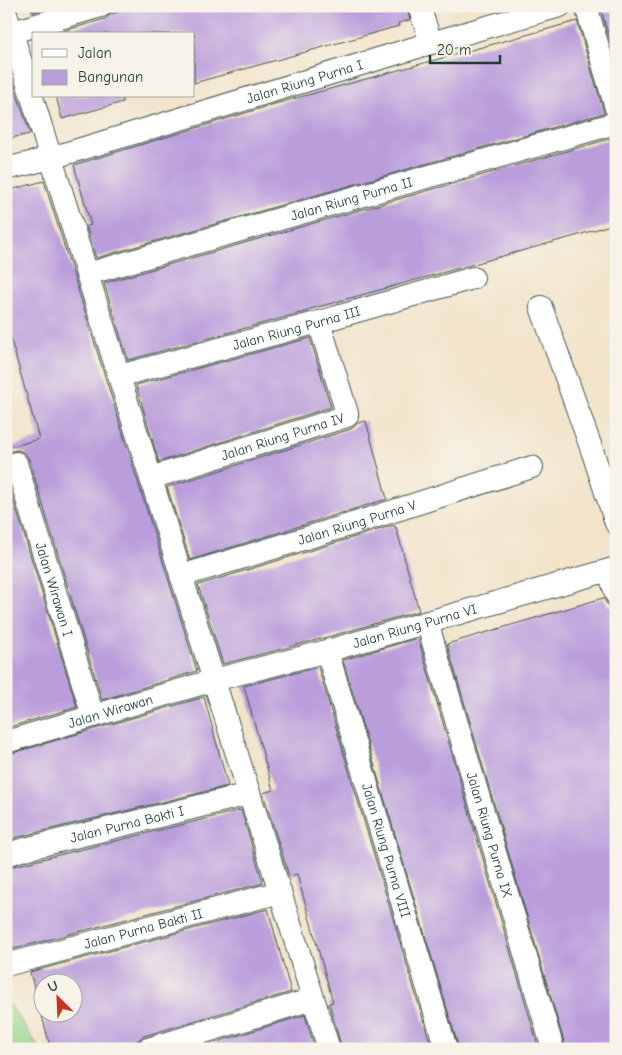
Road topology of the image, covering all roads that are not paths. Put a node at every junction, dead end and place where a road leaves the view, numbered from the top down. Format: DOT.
graph roads {
  1 [pos="101,6"];
  2 [pos="419,6"];
  3 [pos="560,6"];
  4 [pos="586,6"];
  5 [pos="8,27"];
  6 [pos="431,43"];
  7 [pos="616,108"];
  8 [pos="616,124"];
  9 [pos="51,158"];
  10 [pos="6,167"];
  11 [pos="87,274"];
  12 [pos="473,278"];
  13 [pos="541,307"];
  14 [pos="319,322"];
  15 [pos="119,376"];
  16 [pos="16,463"];
  17 [pos="532,467"];
  18 [pos="151,478"];
  19 [pos="616,523"];
  20 [pos="612,570"];
  21 [pos="182,576"];
  22 [pos="616,594"];
  23 [pos="427,622"];
  24 [pos="328,651"];
  25 [pos="214,680"];
  26 [pos="93,716"];
  27 [pos="6,742"];
  28 [pos="249,794"];
  29 [pos="6,855"];
  30 [pos="280,892"];
  31 [pos="6,965"];
  32 [pos="313,1000"];
  33 [pos="148,1049"];
  34 [pos="329,1049"];
  35 [pos="446,1049"];
  36 [pos="553,1049"];
  1 -- 5 [label="street"];
  2 -- 6 [label="street"];
  3 -- 6 [label="street, Jalan Riung Purna I"];
  4 -- 7 [label="street"];
  5 -- 9 [label="street"];
  6 -- 9 [label="street, Jalan Riung Purna I"];
  8 -- 11 [label="street, Jalan Riung Purna II"];
  9 -- 10 [label="street, Jalan Riung Purna I"];
  9 -- 11 [label="street"];
  11 -- 15 [label="street"];
  12 -- 14 [label="street, Jalan Riung Purna III"];
  13 -- 19 [label="street"];
  14 -- 15 [label="street, Jalan Riung Purna III"];
  14 -- 18 [label="street, Jalan Riung Purna IV"];
  15 -- 18 [label="street"];
  16 -- 26 [label="street, Jalan Wirawan I"];
  17 -- 21 [label="street, Jalan Riung Purna V"];
  18 -- 21 [label="street"];
  20 -- 22 [label="street"];
  20 -- 23 [label="street, Jalan Riung Purna VI"];
  21 -- 25 [label="street"];
  23 -- 24 [label="street, Jalan Riung Purna VI"];
  23 -- 36 [label="street, Jalan Riung Purna IX"];
  24 -- 25 [label="street, Jalan Riung Purna VI"];
  24 -- 35 [label="street, Jalan Riung Purna VIII"];
  25 -- 26 [label="street, Jalan Wirawan"];
  25 -- 28 [label="street"];
  26 -- 27 [label="street, Jalan Wirawan"];
  28 -- 29 [label="street, Jalan Purna Bakti I"];
  28 -- 30 [label="street"];
  30 -- 31 [label="street, Jalan Purna Bakti II"];
  30 -- 32 [label="street"];
  32 -- 33 [label="street"];
  32 -- 34 [label="street"];
}
